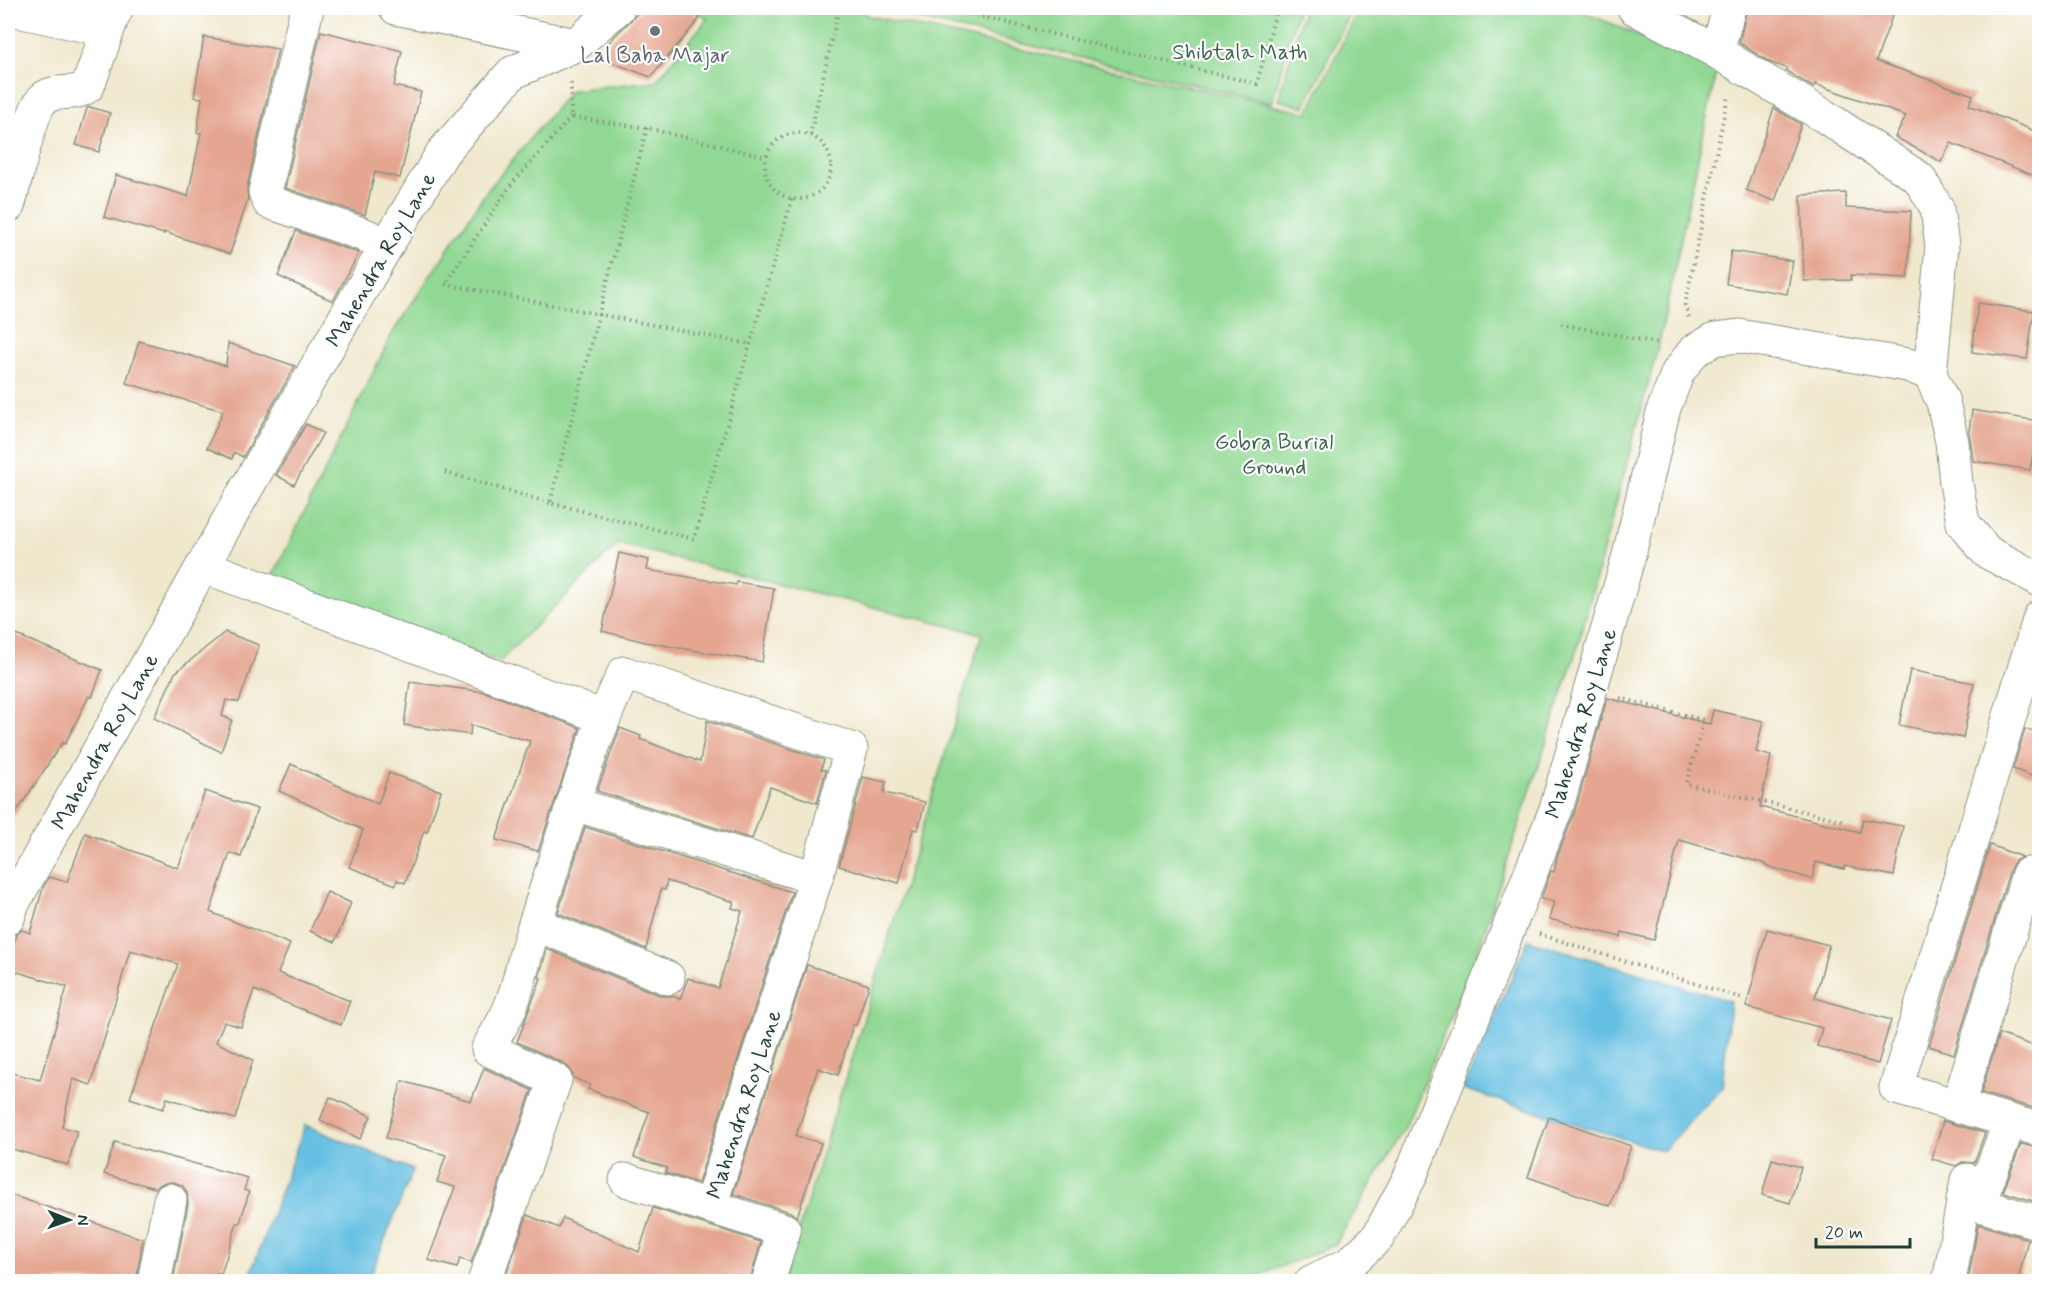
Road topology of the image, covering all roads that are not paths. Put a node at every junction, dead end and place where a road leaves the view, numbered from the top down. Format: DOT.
graph roads {
  1 [pos="12,8"];
  2 [pos="307,8"];
  3 [pos="396,8"];
  4 [pos="618,8"];
  5 [pos="1634,8"];
  6 [pos="1729,8"];
  7 [pos="115,13"];
  8 [pos="575,45"];
  9 [pos="1726,57"];
  10 [pos="8,206"];
  11 [pos="387,245"];
  12 [pos="1930,374"];
  13 [pos="204,566"];
  14 [pos="2040,580"];
  15 [pos="2040,617"];
  16 [pos="603,717"];
  17 [pos="574,804"];
  18 [pos="2028,874"];
  19 [pos="816,878"];
  20 [pos="8,918"];
  21 [pos="535,924"];
  22 [pos="668,978"];
  23 [pos="1958,1106"];
  24 [pos="2025,1126"];
  25 [pos="626,1180"];
  26 [pos="170,1200"];
  27 [pos="1963,1200"];
  28 [pos="710,1206"];
  29 [pos="2040,1223"];
  30 [pos="154,1281"];
  31 [pos="484,1281"];
  32 [pos="768,1281"];
  33 [pos="1311,1281"];
  34 [pos="1949,1281"];
  1 -- 7 [label="street"];
  2 -- 11 [label="street"];
  3 -- 8 [label="street"];
  4 -- 8 [label="street, Mahendra Roy Lane"];
  5 -- 9 [label="street"];
  6 -- 9 [label="street"];
  7 -- 10 [label="street"];
  8 -- 11 [label="street, Mahendra Roy Lane"];
  9 -- 12 [label="street"];
  11 -- 13 [label="street, Mahendra Roy Lane"];
  12 -- 14 [label="street"];
  12 -- 33 [label="street, Mahendra Roy Lane"];
  13 -- 16 [label="street"];
  13 -- 20 [label="street, Mahendra Roy Lane"];
  15 -- 23 [label="street"];
  16 -- 17 [label="street, Mahendra Roy Lane"];
  16 -- 19 [label="street, Mahendra Roy Lane"];
  17 -- 19 [label="street"];
  17 -- 21 [label="street, Mahendra Roy Lane"];
  18 -- 23 [label="street"];
  19 -- 28 [label="street, Mahendra Roy Lane"];
  21 -- 22 [label="street"];
  21 -- 31 [label="street, Mahendra Roy Lane"];
  23 -- 24 [label="street"];
  24 -- 27 [label="street"];
  25 -- 28 [label="street"];
  26 -- 30 [label="street"];
  27 -- 29 [label="street"];
  27 -- 34 [label="street"];
  28 -- 32 [label="street, Mahendra Roy Lane"];
}
